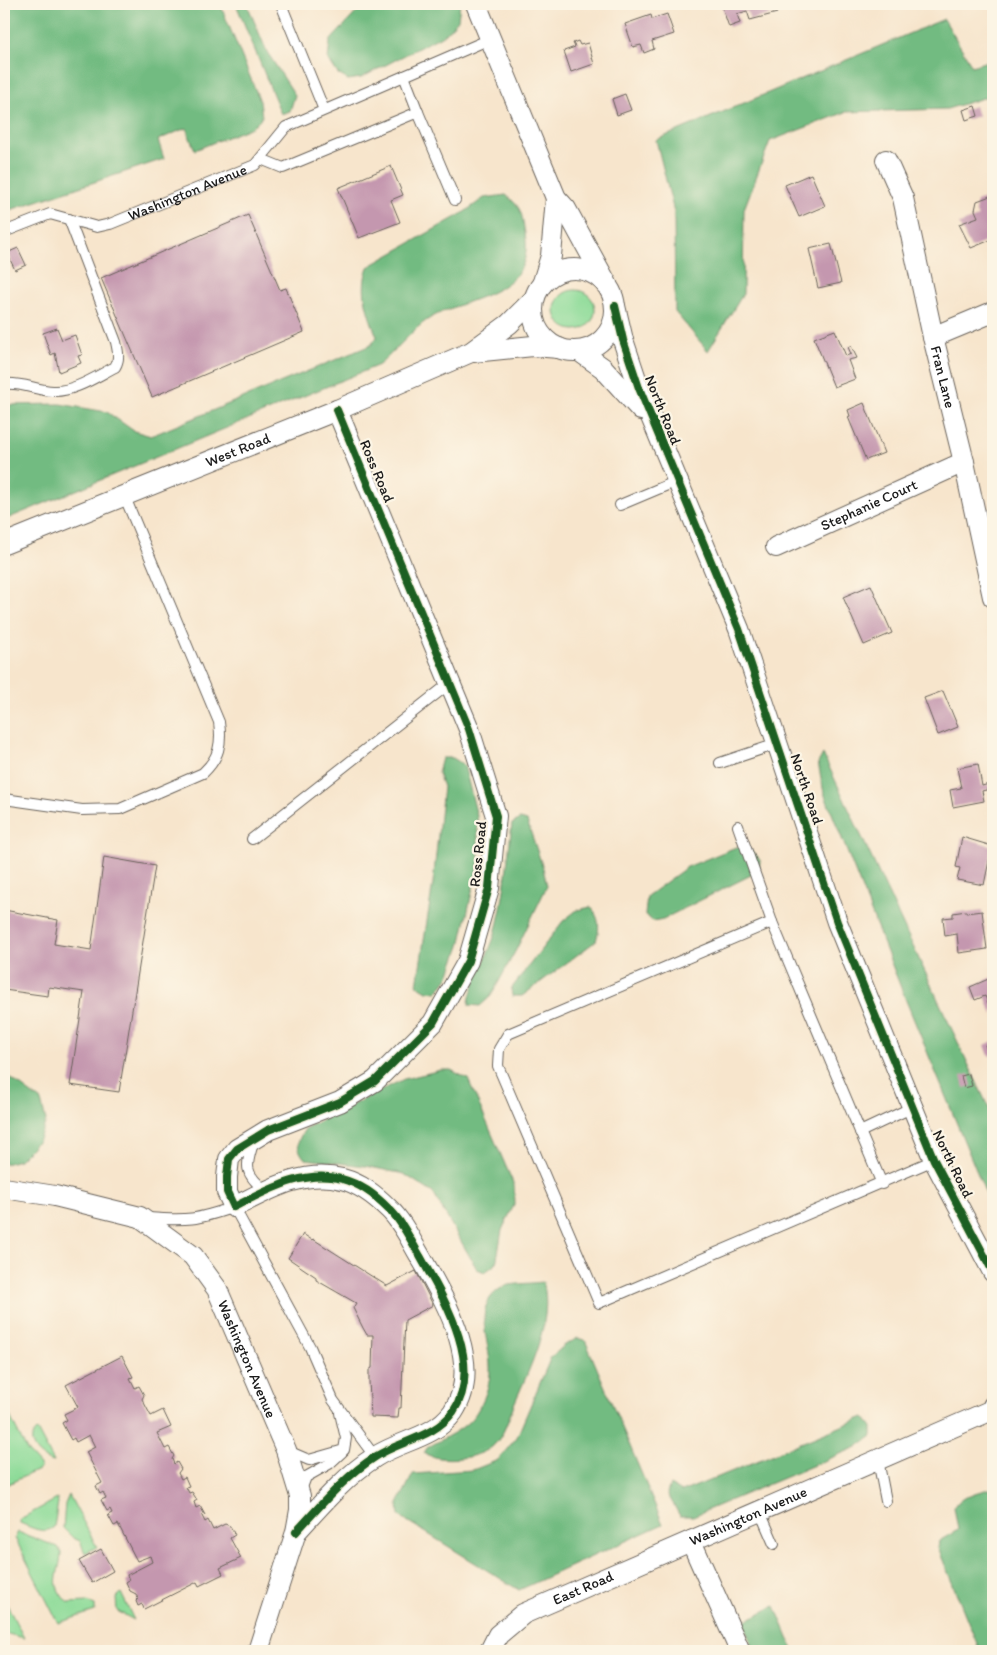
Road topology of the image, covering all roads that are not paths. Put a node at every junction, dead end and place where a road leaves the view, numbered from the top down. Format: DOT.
graph roads {
  1 [pos="281,4"];
  2 [pos="476,4"];
  3 [pos="490,39"];
  4 [pos="404,76"];
  5 [pos="324,110"];
  6 [pos="418,112"];
  7 [pos="261,159"];
  8 [pos="886,160"];
  9 [pos="556,198"];
  10 [pos="455,200"];
  11 [pos="69,219"];
  12 [pos="4,232"];
  13 [pos="607,284"];
  14 [pos="539,291"];
  15 [pos="615,306"];
  16 [pos="993,312"];
  17 [pos="932,337"];
  18 [pos="569,349"];
  19 [pos="470,352"];
  20 [pos="4,384"];
  21 [pos="337,410"];
  22 [pos="654,425"];
  23 [pos="964,462"];
  24 [pos="678,481"];
  25 [pos="124,495"];
  26 [pos="620,505"];
  27 [pos="4,544"];
  28 [pos="776,547"];
  29 [pos="993,597"];
  30 [pos="450,684"];
  31 [pos="777,744"];
  32 [pos="720,763"];
  33 [pos="4,799"];
  34 [pos="738,826"];
  35 [pos="252,839"];
  36 [pos="772,922"];
  37 [pos="911,1108"];
  38 [pos="860,1132"];
  39 [pos="255,1138"];
  40 [pos="934,1160"];
  41 [pos="882,1184"];
  42 [pos="4,1188"];
  43 [pos="266,1191"];
  44 [pos="234,1206"];
  45 [pos="140,1217"];
  46 [pos="993,1272"];
  47 [pos="993,1406"];
  48 [pos="339,1409"];
  49 [pos="286,1450"];
  50 [pos="344,1450"];
  51 [pos="375,1457"];
  52 [pos="869,1463"];
  53 [pos="300,1496"];
  54 [pos="886,1501"];
  55 [pos="756,1511"];
  56 [pos="296,1532"];
  57 [pos="691,1541"];
  58 [pos="774,1544"];
  59 [pos="258,1651"];
  60 [pos="490,1651"];
  61 [pos="740,1651"];
  1 -- 5 [label="lane"];
  2 -- 3 [label="street"];
  3 -- 4 [label="lane, Washington Avenue"];
  3 -- 9 [label="street"];
  4 -- 5 [label="lane, Washington Avenue"];
  4 -- 6 [label="lane"];
  5 -- 7 [label="lane, Washington Avenue"];
  6 -- 7 [label="lane"];
  6 -- 10 [label="lane"];
  7 -- 11 [label="lane, Washington Avenue"];
  8 -- 17 [label="street, Fran Lane"];
  9 -- 13 [label="street"];
  9 -- 14 [label="street"];
  11 -- 12 [label="lane, Washington Avenue"];
  11 -- 20 [label="lane"];
  13 -- 14 [label="street"];
  13 -- 15 [label="street"];
  14 -- 18 [label="street"];
  14 -- 19 [label="street, West Road"];
  15 -- 18 [label="street"];
  15 -- 22 [label="street, North Road"];
  16 -- 17 [label="street"];
  17 -- 23 [label="street, Fran Lane"];
  18 -- 19 [label="street, West Road"];
  18 -- 22 [label="street, North Road"];
  19 -- 21 [label="street, West Road"];
  21 -- 25 [label="street, West Road"];
  21 -- 30 [label="street, Ross Road"];
  22 -- 24 [label="street, North Road"];
  23 -- 28 [label="street, Stephanie Court"];
  23 -- 29 [label="street, Fran Lane"];
  24 -- 26 [label="lane"];
  24 -- 31 [label="street, North Road"];
  25 -- 27 [label="street, West Road"];
  25 -- 33 [label="lane"];
  30 -- 35 [label="lane"];
  30 -- 39 [label="street, Ross Road"];
  31 -- 32 [label="lane"];
  31 -- 37 [label="street, North Road"];
  34 -- 36 [label="lane"];
  36 -- 38 [label="lane"];
  36 -- 41 [label="lane"];
  37 -- 38 [label="lane"];
  37 -- 40 [label="street, North Road"];
  38 -- 41 [label="lane"];
  39 -- 43 [label="lane"];
  39 -- 44 [label="street, Ross Road"];
  40 -- 41 [label="lane"];
  40 -- 46 [label="street, North Road"];
  42 -- 45 [label="street, Washington Avenue"];
  43 -- 44 [label="street, Washington Avenue"];
  43 -- 51 [label="street, Washington Avenue"];
  44 -- 45 [label="lane, Washington Avenue"];
  44 -- 48 [label="lane"];
  45 -- 49 [label="street, Washington Avenue"];
  47 -- 52 [label="street"];
  48 -- 50 [label="lane"];
  48 -- 51 [label="lane"];
  49 -- 50 [label="lane"];
  49 -- 53 [label="street, Washington Avenue"];
  50 -- 53 [label="lane"];
  51 -- 56 [label="street, Washington Avenue"];
  52 -- 54 [label="lane"];
  52 -- 55 [label="street, Washington Avenue"];
  53 -- 56 [label="street, Washington Avenue"];
  55 -- 57 [label="street, Washington Avenue"];
  55 -- 58 [label="lane"];
  56 -- 59 [label="street, Washington Avenue"];
  57 -- 60 [label="street, East Road"];
  57 -- 61 [label="street, Washington Avenue"];
}
